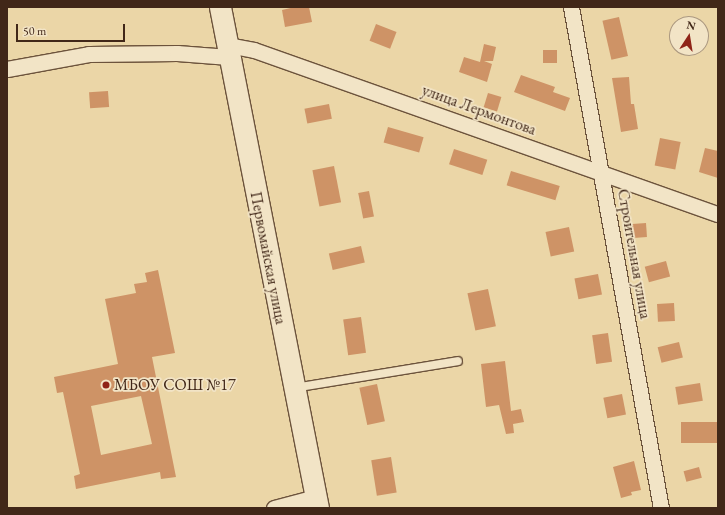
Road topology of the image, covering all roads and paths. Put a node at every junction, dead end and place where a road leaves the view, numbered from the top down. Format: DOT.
graph roads {
  1 [pos="220,7"];
  2 [pos="571,7"];
  3 [pos="229,51"];
  4 [pos="7,69"];
  5 [pos="602,173"];
  6 [pos="718,214"];
  7 [pos="458,361"];
  8 [pos="294,388"];
  9 [pos="316,503"];
  10 [pos="274,508"];
  11 [pos="661,508"];
  1 -- 3 [label="street, Первомайская улица"];
  2 -- 5 [label="street, Строительная улица"];
  3 -- 4 [label="street, улица Лермонтова"];
  3 -- 5 [label="street, улица Лермонтова"];
  3 -- 8 [label="street, Первомайская улица"];
  5 -- 6 [label="street, улица Лермонтова"];
  5 -- 11 [label="street, Строительная улица"];
  7 -- 8 [label="lane"];
  8 -- 9 [label="street, Первомайская улица"];
  9 -- 10 [label="street"];
}
